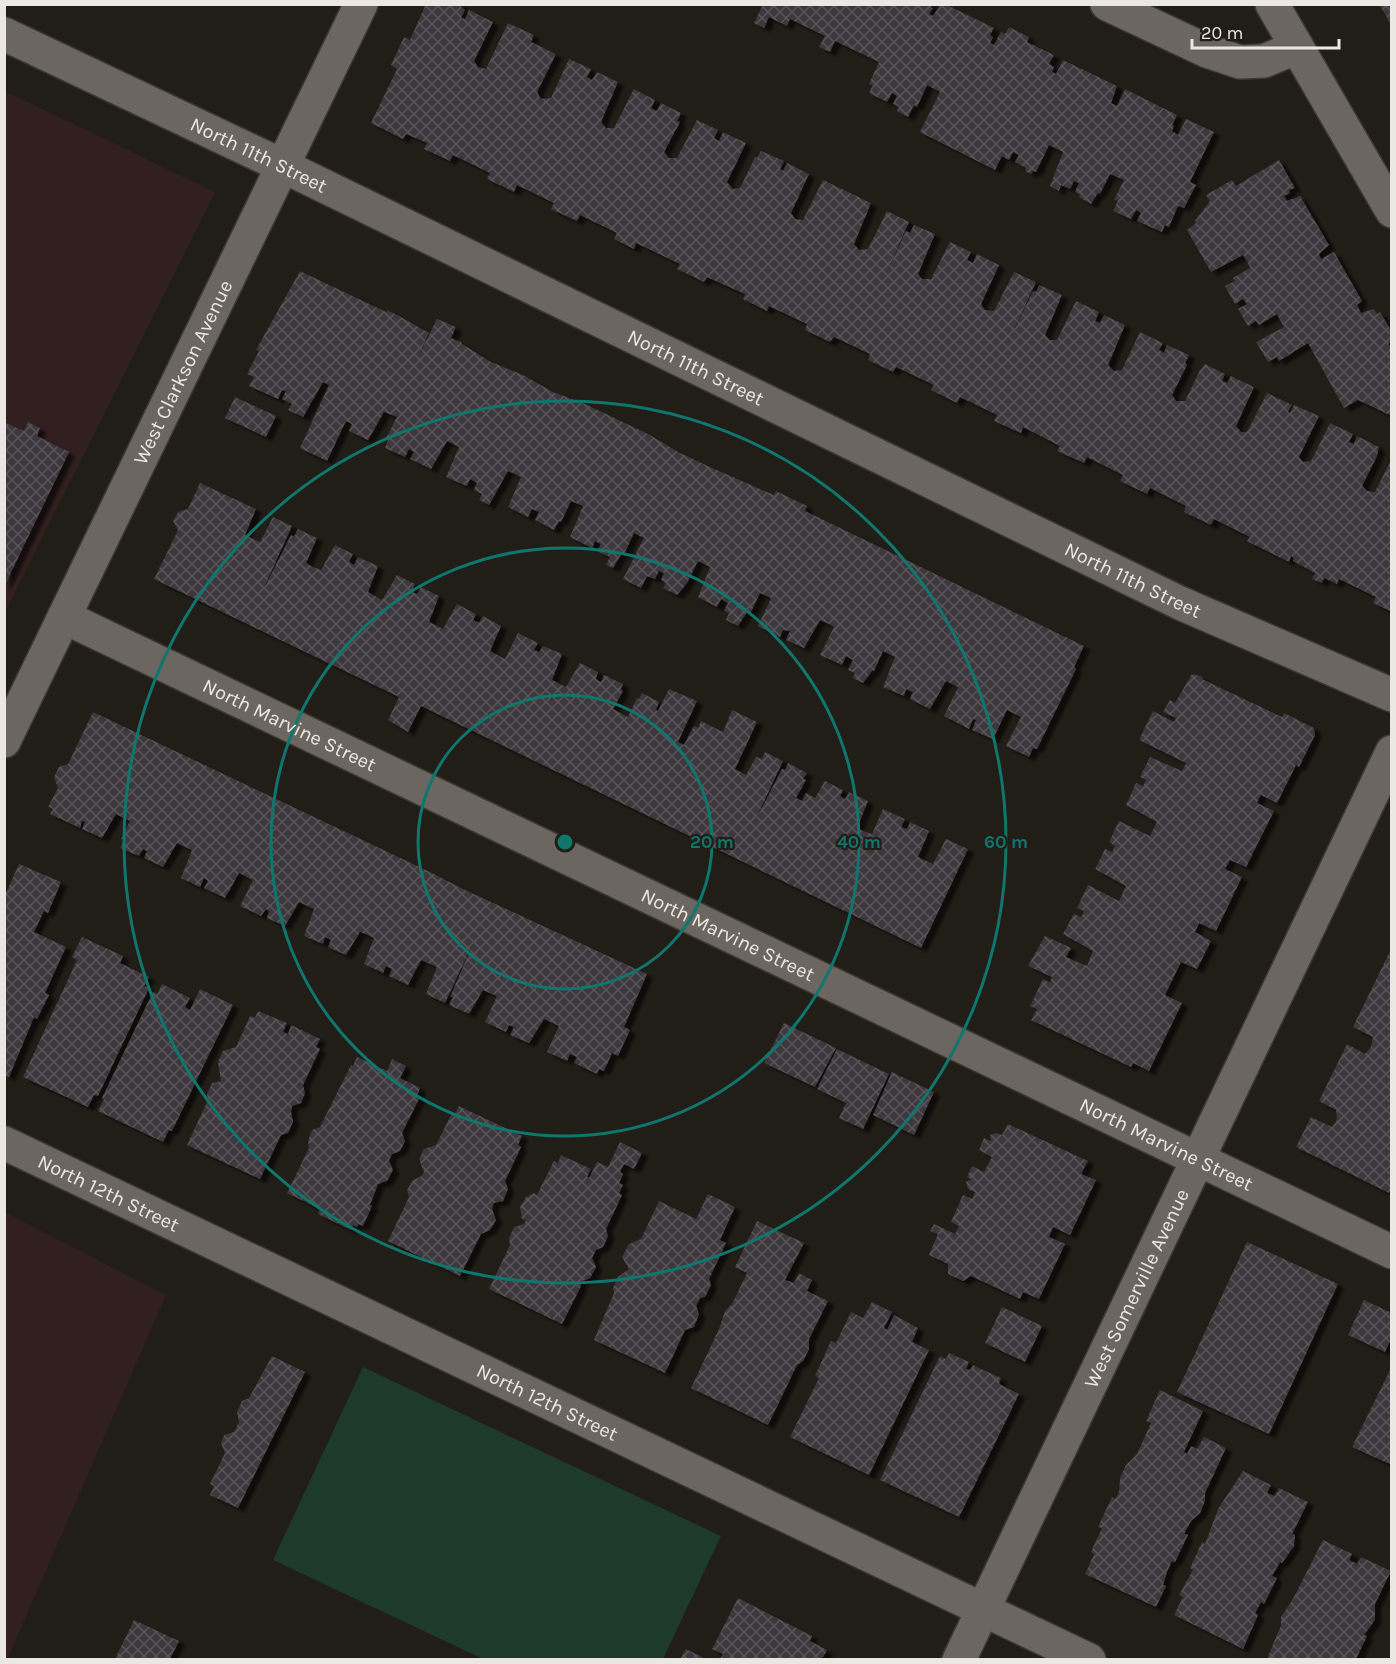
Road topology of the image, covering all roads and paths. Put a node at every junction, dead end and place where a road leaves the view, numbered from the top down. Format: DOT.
graph roads {
  1 [pos="361,4"];
  2 [pos="1107,4"];
  3 [pos="1272,4"];
  4 [pos="4,34"];
  5 [pos="1297,47"];
  6 [pos="283,166"];
  7 [pos="1392,211"];
  8 [pos="64,617"];
  9 [pos="1392,695"];
  10 [pos="4,741"];
  11 [pos="1392,752"];
  12 [pos="4,1143"];
  13 [pos="1198,1160"];
  14 [pos="1392,1252"];
  15 [pos="983,1609"];
  16 [pos="959,1659"];
  17 [pos="1089,1659"];
  1 -- 6 [label="street, West Clarkson Avenue"];
  2 -- 5 [label="street"];
  3 -- 5 [label="street"];
  4 -- 6 [label="street, North 11th Street"];
  5 -- 7 [label="street"];
  6 -- 8 [label="street, West Clarkson Avenue"];
  6 -- 9 [label="street, North 11th Street"];
  8 -- 10 [label="street, West Clarkson Avenue"];
  8 -- 13 [label="street, North Marvine Street"];
  11 -- 13 [label="street, West Somerville Avenue"];
  12 -- 15 [label="street, North 12th Street"];
  13 -- 14 [label="street, North Marvine Street"];
  13 -- 15 [label="street, West Somerville Avenue"];
  15 -- 16 [label="street, West Somerville Avenue"];
  15 -- 17 [label="street, North 12th Street"];
}
